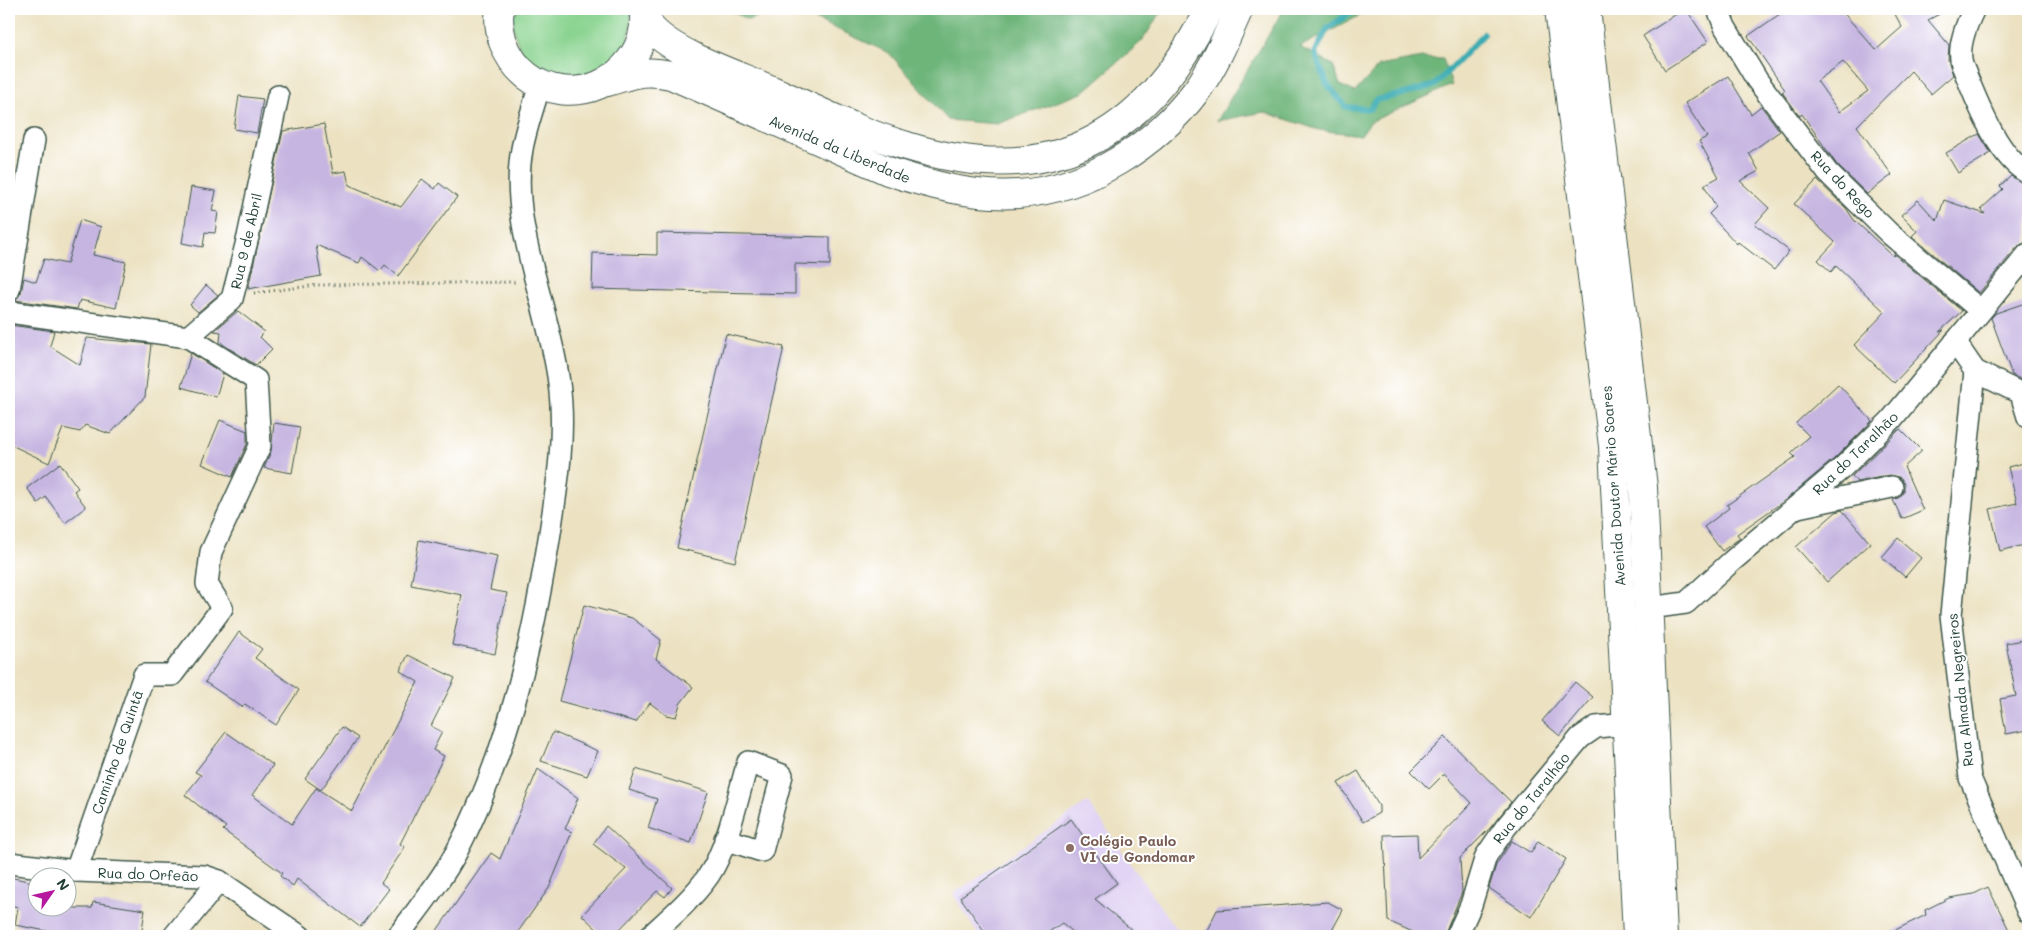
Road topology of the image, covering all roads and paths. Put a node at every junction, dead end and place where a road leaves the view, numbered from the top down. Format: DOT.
graph roads {
  1 [pos="484,9"];
  2 [pos="500,9"];
  3 [pos="1209,9"];
  4 [pos="1239,9"];
  5 [pos="1559,9"];
  6 [pos="1586,9"];
  7 [pos="1718,9"];
  8 [pos="1974,9"];
  9 [pos="644,11"];
  10 [pos="501,36"];
  11 [pos="607,82"];
  12 [pos="540,84"];
  13 [pos="278,96"];
  14 [pos="34,140"];
  15 [pos="2028,173"];
  16 [pos="2028,254"];
  17 [pos="536,282"];
  18 [pos="234,289"];
  19 [pos="9,290"];
  20 [pos="1980,310"];
  21 [pos="9,312"];
  22 [pos="188,337"];
  23 [pos="1955,342"];
  24 [pos="1975,371"];
  25 [pos="2024,396"];
  26 [pos="2028,417"];
  27 [pos="1892,487"];
  28 [pos="1798,507"];
  29 [pos="1649,608"];
  30 [pos="1628,724"];
  31 [pos="725,838"];
  32 [pos="9,863"];
  33 [pos="46,868"];
  34 [pos="77,868"];
  35 [pos="78,872"];
  36 [pos="219,881"];
  37 [pos="2028,912"];
  38 [pos="174,936"];
  39 [pos="300,936"];
  40 [pos="398,936"];
  41 [pos="650,936"];
  42 [pos="1457,936"];
  43 [pos="1637,936"];
  44 [pos="1663,936"];
  1 -- 10 [label="main road"];
  2 -- 10 [label="main road"];
  3 -- 9 [label="main road, Avenida da Liberdade"];
  4 -- 11 [label="main road, Avenida da Liberdade"];
  5 -- 30 [label="main road, Avenida Doutor Mário Soares"];
  6 -- 29 [label="main road, Avenida Doutor Mário Soares"];
  7 -- 20 [label="street, Rua do Rego"];
  8 -- 15 [label="street"];
  9 -- 11 [label="main road"];
  10 -- 12 [label="main road"];
  11 -- 12 [label="main road, Avenida da Liberdade"];
  12 -- 17 [label="street"];
  13 -- 18 [label="street, Rua 9 de Abril"];
  14 -- 19 [label="street"];
  16 -- 20 [label="street, Rua do Taralhão"];
  17 -- 18 [label="path"];
  17 -- 40 [label="street"];
  18 -- 22 [label="street, Rua 9 de Abril"];
  20 -- 23 [label="street, Rua do Taralhão"];
  21 -- 22 [label="street"];
  22 -- 34 [label="street, Caminho de Quintã"];
  23 -- 24 [label="street"];
  23 -- 28 [label="street, Rua do Taralhão"];
  24 -- 25 [label="street"];
  24 -- 37 [label="street, Rua Almada Negreiros"];
  25 -- 26 [label="street"];
  27 -- 28 [label="street"];
  28 -- 29 [label="street, Rua do Taralhão"];
  29 -- 44 [label="main road, Avenida Doutor Mário Soares"];
  30 -- 42 [label="street, Rua do Taralhão"];
  30 -- 43 [label="main road, Avenida Doutor Mário Soares"];
  31 -- 41 [label="street"];
  32 -- 33 [label="street, Rua do Orfeão"];
  35 -- 36 [label="street, Rua do Orfeão"];
  36 -- 38 [label="street"];
  36 -- 39 [label="street, Rua do Orfeão"];
}
